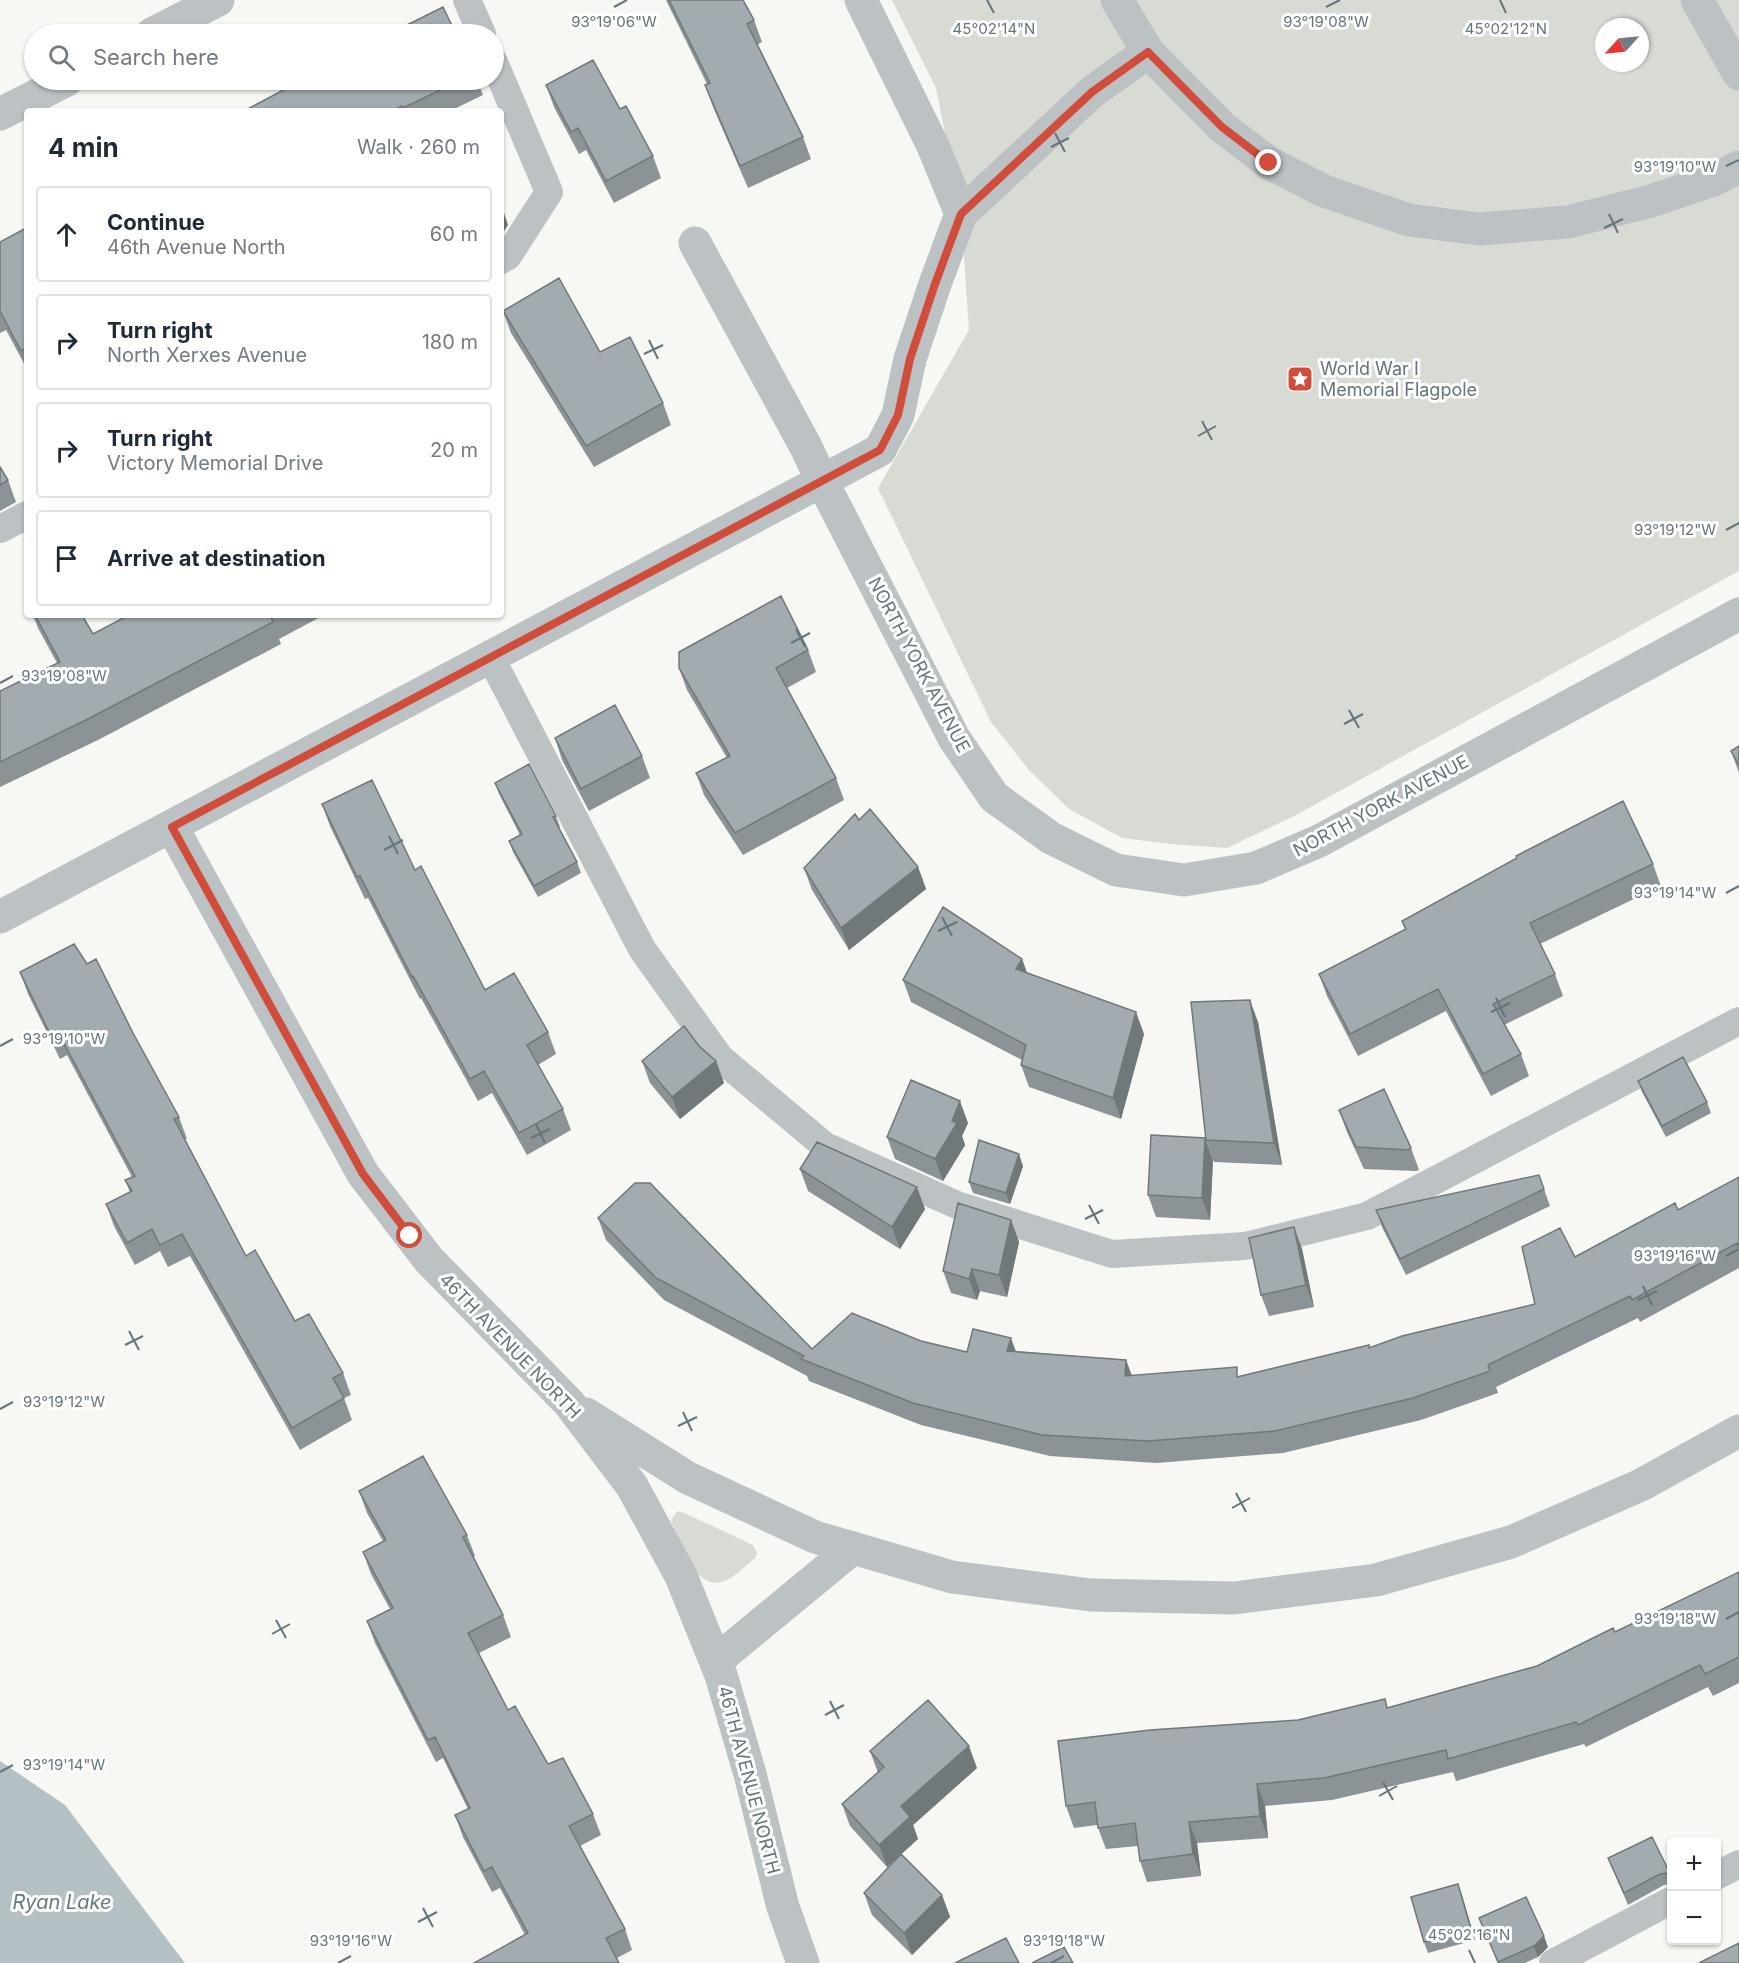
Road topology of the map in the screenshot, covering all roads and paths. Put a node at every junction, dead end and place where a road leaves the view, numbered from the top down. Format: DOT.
graph roads {
  1 [pos="218,0"];
  2 [pos="467,0"];
  3 [pos="861,0"];
  4 [pos="1117,0"];
  5 [pos="1696,0"];
  6 [pos="171,24"];
  7 [pos="478,24"];
  8 [pos="1148,52"];
  9 [pos="1739,74"];
  10 [pos="504,86"];
  11 [pos="47,90"];
  12 [pos="0,114"];
  13 [pos="1739,167"];
  14 [pos="961,214"];
  15 [pos="695,243"];
  16 [pos="504,258"];
  17 [pos="822,481"];
  18 [pos="24,517"];
  19 [pos="0,529"];
  20 [pos="1739,614"];
  21 [pos="490,658"];
  22 [pos="172,827"];
  23 [pos="0,917"];
  24 [pos="1739,1021"];
  25 [pos="569,1403"];
  26 [pos="1739,1431"];
  27 [pos="854,1548"];
  28 [pos="716,1661"];
  29 [pos="1739,1864"];
  30 [pos="1721,1873"];
  31 [pos="1667,1902"];
  32 [pos="803,1963"];
  33 [pos="1553,1963"];
  1 -- 6 [label="street"];
  2 -- 7 [label="lane"];
  3 -- 14 [label="street"];
  4 -- 8 [label="street"];
  5 -- 9 [label="street"];
  8 -- 13 [label="street"];
  8 -- 14 [label="street"];
  10 -- 16 [label="lane"];
  11 -- 12 [label="street"];
  14 -- 17 [label="street"];
  15 -- 17 [label="street, NORTH YORK AVENUE"];
  17 -- 20 [label="street, NORTH YORK AVENUE"];
  17 -- 21 [label="street"];
  18 -- 19 [label="lane"];
  21 -- 22 [label="street"];
  21 -- 24 [label="lane"];
  22 -- 23 [label="street"];
  22 -- 25 [label="street, 46TH AVENUE NORTH"];
  25 -- 27 [label="street"];
  25 -- 28 [label="street, 46TH AVENUE NORTH"];
  26 -- 27 [label="street"];
  27 -- 28 [label="street"];
  28 -- 32 [label="street, 46TH AVENUE NORTH"];
  29 -- 30 [label="lane"];
  31 -- 33 [label="lane"];
}
